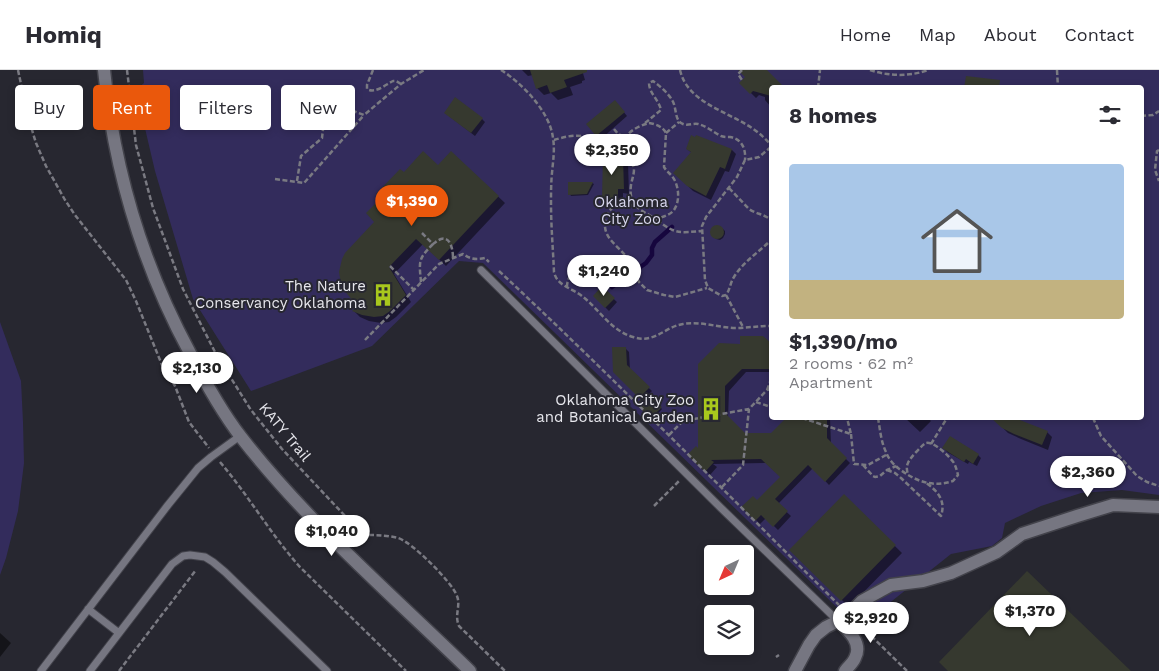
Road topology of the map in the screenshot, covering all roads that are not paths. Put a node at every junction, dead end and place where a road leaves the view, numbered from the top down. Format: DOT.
graph roads {
  1 [pos="104,70"];
  2 [pos="481,270"];
  3 [pos="240,436"];
  4 [pos="1159,507"];
  5 [pos="88,609"];
  6 [pos="838,621"];
  7 [pos="119,633"];
  8 [pos="41,671"];
  9 [pos="90,671"];
  10 [pos="327,671"];
  11 [pos="470,671"];
  12 [pos="795,671"];
  13 [pos="845,671"];
  1 -- 3 [label="main road"];
  2 -- 6 [label="lane"];
  3 -- 5 [label="lane"];
  3 -- 11 [label="main road"];
  4 -- 6 [label="main road"];
  5 -- 7 [label="lane"];
  5 -- 8 [label="lane"];
  6 -- 12 [label="main road"];
  6 -- 13 [label="main road"];
  7 -- 9 [label="lane"];
  7 -- 10 [label="lane"];
}
